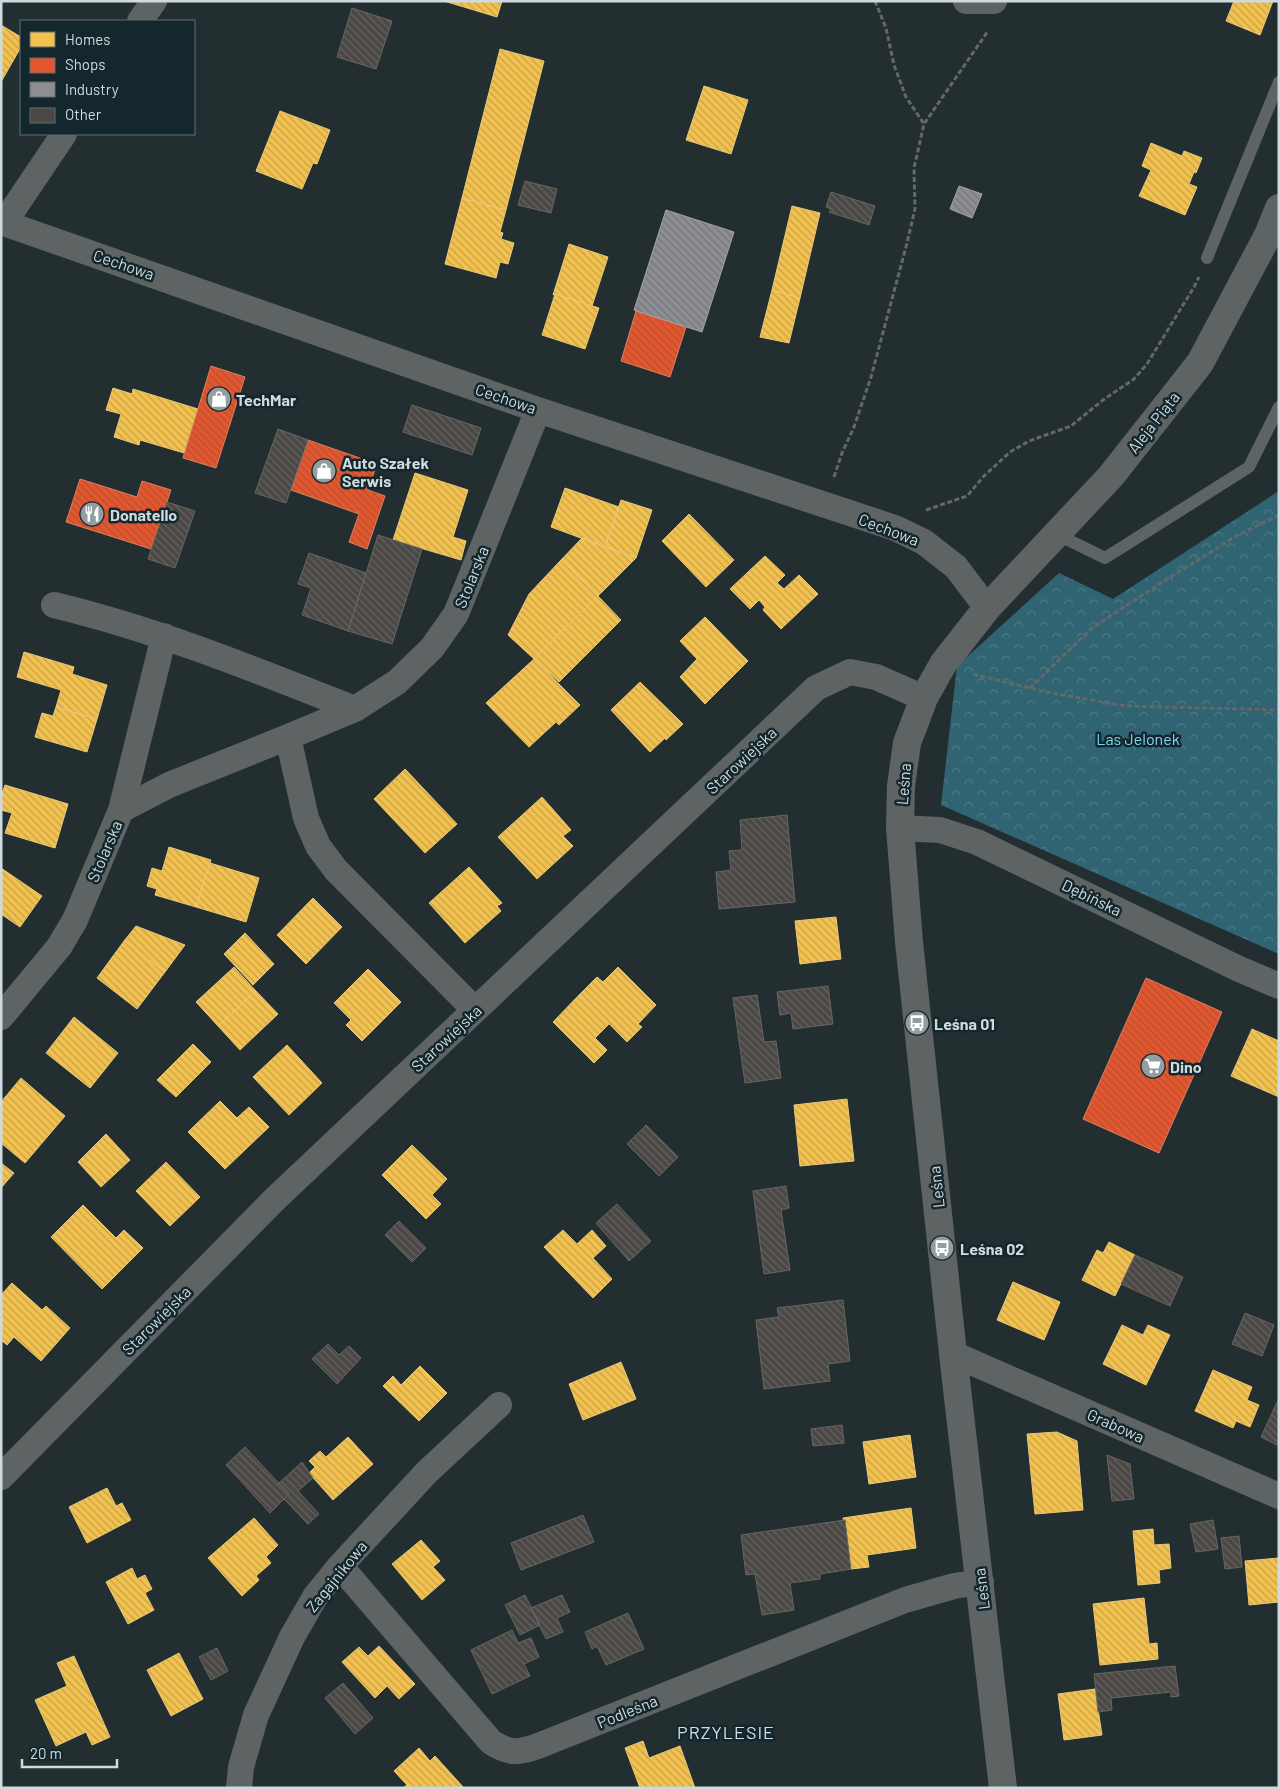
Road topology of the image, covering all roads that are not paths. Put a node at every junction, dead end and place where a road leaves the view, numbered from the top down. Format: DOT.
graph roads {
  1 [pos="154,1"];
  2 [pos="966,1"];
  3 [pos="993,13"];
  4 [pos="141,20"];
  5 [pos="1279,82"];
  6 [pos="63,135"];
  7 [pos="1279,208"];
  8 [pos="3,222"];
  9 [pos="1207,258"];
  10 [pos="1279,407"];
  11 [pos="538,410"];
  12 [pos="1056,534"];
  13 [pos="54,606"];
  14 [pos="988,608"];
  15 [pos="164,636"];
  16 [pos="924,698"];
  17 [pos="355,709"];
  18 [pos="288,738"];
  19 [pos="121,810"];
  20 [pos="900,828"];
  21 [pos="1279,986"];
  22 [pos="475,1010"];
  23 [pos="1,1017"];
  24 [pos="953,1354"];
  25 [pos="499,1405"];
  26 [pos="1,1477"];
  27 [pos="1279,1496"];
  28 [pos="340,1566"];
  29 [pos="981,1582"];
  30 [pos="239,1788"];
  31 [pos="1003,1788"];
  1 -- 4 [label="street"];
  2 -- 3 [label="street"];
  5 -- 9 [label="lane"];
  6 -- 8 [label="street"];
  7 -- 12 [label="street, Aleja Piąta"];
  8 -- 11 [label="street, Cechowa"];
  10 -- 12 [label="lane"];
  11 -- 14 [label="street, Cechowa"];
  11 -- 17 [label="street, Stolarska"];
  12 -- 14 [label="street, Aleja Piąta"];
  13 -- 15 [label="street"];
  14 -- 16 [label="street, Leśna"];
  15 -- 17 [label="street"];
  15 -- 19 [label="street"];
  16 -- 20 [label="street, Leśna"];
  16 -- 22 [label="street, Starowiejska"];
  17 -- 18 [label="street, Stolarska"];
  18 -- 19 [label="street, Stolarska"];
  18 -- 22 [label="street"];
  19 -- 23 [label="street, Stolarska"];
  20 -- 21 [label="street, Dębińska"];
  20 -- 24 [label="street, Leśna"];
  22 -- 26 [label="street, Starowiejska"];
  24 -- 27 [label="street, Grabowa"];
  24 -- 29 [label="street, Leśna"];
  25 -- 28 [label="street, Zagajnikowa"];
  28 -- 29 [label="street, Podleśna"];
  28 -- 30 [label="street, Zagajnikowa"];
  29 -- 31 [label="street, Leśna"];
}
